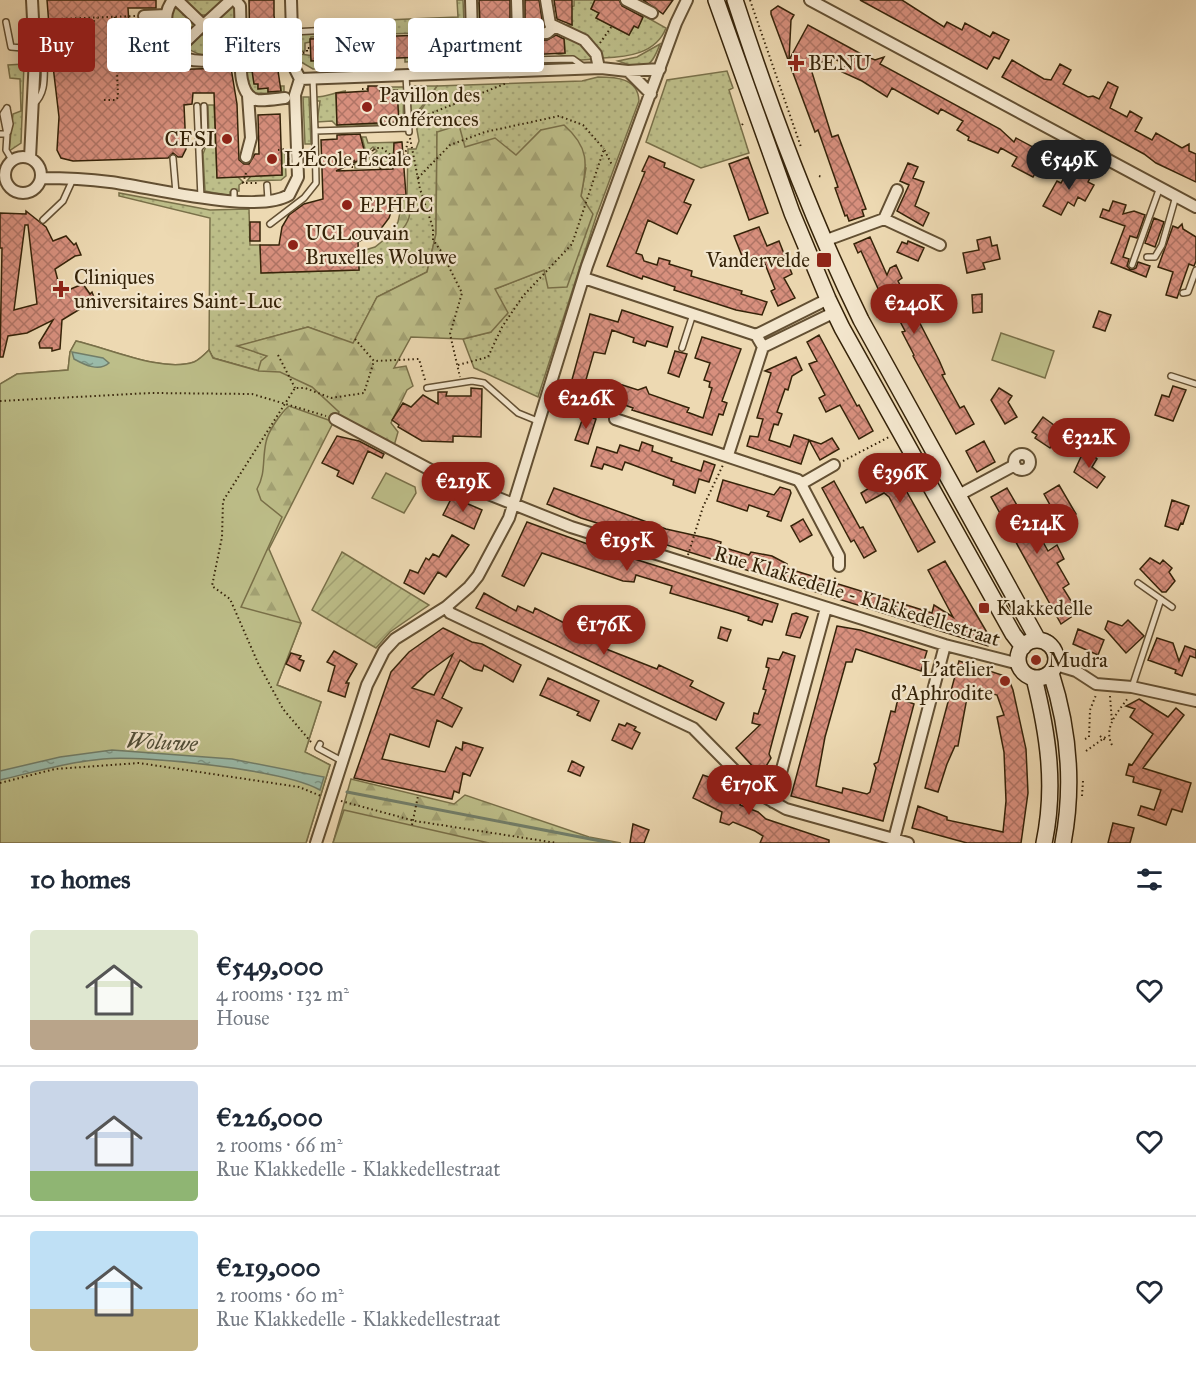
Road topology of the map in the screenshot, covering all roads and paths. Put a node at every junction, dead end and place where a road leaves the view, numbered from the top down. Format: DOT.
graph roads {
  1 [pos="32,0"];
  2 [pos="175,0"];
  3 [pos="233,0"];
  4 [pos="291,0"];
  5 [pos="471,0"];
  6 [pos="516,0"];
  7 [pos="546,0"];
  8 [pos="626,0"];
  9 [pos="687,0"];
  10 [pos="716,0"];
  11 [pos="735,0"];
  12 [pos="750,0"];
  13 [pos="810,0"];
  14 [pos="652,13"];
  15 [pos="166,15"];
  16 [pos="144,16"];
  17 [pos="115,17"];
  18 [pos="33,18"];
  19 [pos="97,18"];
  20 [pos="166,18"];
  21 [pos="212,18"];
  22 [pos="240,18"];
  23 [pos="292,18"];
  24 [pos="472,18"];
  25 [pos="517,18"];
  26 [pos="6,22"];
  27 [pos="203,24"];
  28 [pos="203,26"];
  29 [pos="612,26"];
  30 [pos="554,27"];
  31 [pos="544,34"];
  32 [pos="191,37"];
  33 [pos="18,47"];
  34 [pos="311,48"];
  35 [pos="599,49"];
  36 [pos="308,52"];
  37 [pos="544,55"];
  38 [pos="599,68"];
  39 [pos="544,69"];
  40 [pos="585,69"];
  41 [pos="660,69"];
  42 [pos="628,71"];
  43 [pos="34,72"];
  44 [pos="44,72"];
  45 [pos="242,72"];
  46 [pos="297,72"];
  47 [pos="473,72"];
  48 [pos="406,75"];
  49 [pos="313,78"];
  50 [pos="300,79"];
  51 [pos="510,82"];
  52 [pos="362,89"];
  53 [pos="368,90"];
  54 [pos="651,94"];
  55 [pos="248,96"];
  56 [pos="285,98"];
  57 [pos="104,100"];
  58 [pos="33,105"];
  59 [pos="196,106"];
  60 [pos="204,106"];
  61 [pos="409,130"];
  62 [pos="315,131"];
  63 [pos="0,134"];
  64 [pos="199,149"];
  65 [pos="287,149"];
  66 [pos="604,149"];
  67 [pos="278,150"];
  68 [pos="373,150"];
  69 [pos="802,152"];
  70 [pos="366,155"];
  71 [pos="246,157"];
  72 [pos="30,159"];
  73 [pos="404,159"];
  74 [pos="12,160"];
  75 [pos="173,160"];
  76 [pos="347,167"];
  77 [pos="381,170"];
  78 [pos="615,171"];
  79 [pos="41,178"];
  80 [pos="418,178"];
  81 [pos="73,179"];
  82 [pos="267,185"];
  83 [pos="176,188"];
  84 [pos="1160,188"];
  85 [pos="897,190"];
  86 [pos="5,191"];
  87 [pos="1176,196"];
  88 [pos="201,198"];
  89 [pos="268,200"];
  90 [pos="1196,207"];
  91 [pos="884,219"];
  92 [pos="43,220"];
  93 [pos="270,224"];
  94 [pos="824,241"];
  95 [pos="940,245"];
  96 [pos="1147,257"];
  97 [pos="1132,265"];
  98 [pos="1196,270"];
  99 [pos="584,278"];
  100 [pos="1183,293"];
  101 [pos="832,305"];
  102 [pos="693,314"];
  103 [pos="756,335"];
  104 [pos="355,339"];
  105 [pos="764,347"];
  106 [pos="682,348"];
  107 [pos="278,355"];
  108 [pos="374,361"];
  109 [pos="458,365"];
  110 [pos="1171,376"];
  111 [pos="462,382"];
  112 [pos="1196,384"];
  113 [pos="295,388"];
  114 [pos="427,388"];
  115 [pos="549,390"];
  116 [pos="0,401"];
  117 [pos="285,402"];
  118 [pos="335,419"];
  119 [pos="615,419"];
  120 [pos="540,422"];
  121 [pos="899,431"];
  122 [pos="930,447"];
  123 [pos="729,455"];
  124 [pos="914,457"];
  125 [pos="834,465"];
  126 [pos="1015,465"];
  127 [pos="801,484"];
  128 [pos="957,496"];
  129 [pos="514,503"];
  130 [pos="686,563"];
  131 [pos="839,566"];
  132 [pos="1138,583"];
  133 [pos="1161,599"];
  134 [pos="1172,606"];
  135 [pos="446,607"];
  136 [pos="826,608"];
  137 [pos="1043,636"];
  138 [pos="945,645"];
  139 [pos="1023,647"];
  140 [pos="1019,664"];
  141 [pos="1058,669"];
  142 [pos="1034,678"];
  143 [pos="1100,691"];
  144 [pos="1131,691"];
  145 [pos="1112,693"];
  146 [pos="1196,701"];
  147 [pos="1112,722"];
  148 [pos="1108,735"];
  149 [pos="1100,736"];
  150 [pos="309,739"];
  151 [pos="1085,739"];
  152 [pos="1105,740"];
  153 [pos="320,744"];
  154 [pos="1112,745"];
  155 [pos="1086,751"];
  156 [pos="342,761"];
  157 [pos="0,783"];
  158 [pos="321,796"];
  159 [pos="418,796"];
  160 [pos="341,801"];
  161 [pos="773,802"];
  162 [pos="412,825"];
  163 [pos="894,839"];
  164 [pos="316,843"];
  165 [pos="557,843"];
  166 [pos="908,843"];
  167 [pos="1044,843"];
  168 [pos="1063,843"];
  1 -- 18 [label="street"];
  2 -- 15 [label="street"];
  2 -- 27 [label="street"];
  3 -- 21 [label="street"];
  3 -- 22 [label="street"];
  4 -- 23 [label="street"];
  5 -- 24 [label="street"];
  6 -- 25 [label="street"];
  7 -- 30 [label="street"];
  8 -- 14 [label="street"];
  9 -- 41 [label="street"];
  10 -- 101 [label="main road"];
  11 -- 94 [label="main road"];
  12 -- 69 [label="path"];
  13 -- 84 [label="street"];
  15 -- 16 [label="street"];
  15 -- 20 [label="street"];
  16 -- 17 [label="path"];
  17 -- 19 [label="path"];
  17 -- 57 [label="path"];
  26 -- 33 [label="lane"];
  28 -- 32 [label="street"];
  29 -- 35 [label="path"];
  30 -- 31 [label="street"];
  30 -- 38 [label="street"];
  34 -- 36 [label="path"];
  37 -- 40 [label="lane"];
  38 -- 40 [label="street"];
  38 -- 42 [label="street"];
  39 -- 40 [label="street"];
  41 -- 42 [label="street"];
  41 -- 54 [label="street"];
  42 -- 54 [label="street"];
  43 -- 58 [label="street"];
  44 -- 58 [label="lane"];
  45 -- 55 [label="street"];
  46 -- 50 [label="street"];
  47 -- 48 [label="street"];
  48 -- 49 [label="street"];
  48 -- 61 [label="lane"];
  49 -- 50 [label="street"];
  49 -- 62 [label="lane"];
  50 -- 89 [label="street"];
  51 -- 61 [label="path"];
  52 -- 53 [label="path"];
  54 -- 99 [label="street"];
  55 -- 56 [label="street"];
  55 -- 71 [label="street"];
  58 -- 72 [label="street"];
  59 -- 64 [label="lane"];
  60 -- 64 [label="lane"];
  61 -- 62 [label="lane"];
  61 -- 73 [label="path"];
  61 -- 80 [label="path"];
  62 -- 93 [label="lane"];
  63 -- 74 [label="lane"];
  64 -- 88 [label="lane"];
  65 -- 67 [label="path"];
  66 -- 78 [label="path"];
  66 -- 80 [label="path"];
  66 -- 109 [label="path"];
  68 -- 70 [label="path"];
  68 -- 73 [label="path"];
  68 -- 76 [label="path"];
  72 -- 74 [label="street"];
  72 -- 79 [label="street"];
  73 -- 77 [label="path"];
  74 -- 86 [label="street"];
  75 -- 83 [label="lane"];
  79 -- 81 [label="street"];
  79 -- 86 [label="street"];
  80 -- 109 [label="path"];
  81 -- 83 [label="street"];
  81 -- 92 [label="lane"];
  82 -- 89 [label="lane"];
  83 -- 88 [label="street"];
  84 -- 87 [label="street"];
  84 -- 97 [label="lane"];
  85 -- 91 [label="street"];
  87 -- 90 [label="street"];
  87 -- 96 [label="lane"];
  88 -- 89 [label="street"];
  91 -- 94 [label="street"];
  91 -- 95 [label="street"];
  94 -- 122 [label="main road"];
  98 -- 100 [label="lane"];
  99 -- 102 [label="street"];
  99 -- 115 [label="street"];
  101 -- 103 [label="street"];
  101 -- 105 [label="street"];
  101 -- 121 [label="main road"];
  102 -- 103 [label="street"];
  102 -- 106 [label="lane"];
  103 -- 105 [label="street"];
  104 -- 108 [label="path"];
  105 -- 123 [label="street"];
  107 -- 113 [label="path"];
  108 -- 113 [label="path"];
  108 -- 114 [label="path"];
  109 -- 111 [label="path"];
  110 -- 112 [label="lane"];
  111 -- 114 [label="lane"];
  111 -- 120 [label="lane"];
  113 -- 117 [label="path"];
  115 -- 119 [label="path"];
  115 -- 120 [label="street"];
  116 -- 117 [label="path"];
  117 -- 118 [label="path"];
  117 -- 150 [label="path"];
  118 -- 129 [label="street, Rue Klakkedelle - Klakkedellestraat"];
  119 -- 123 [label="street"];
  120 -- 129 [label="street"];
  121 -- 124 [label="main road"];
  121 -- 125 [label="path"];
  122 -- 124 [label="main road"];
  122 -- 128 [label="main road"];
  123 -- 127 [label="street"];
  123 -- 130 [label="path"];
  124 -- 139 [label="main road"];
  125 -- 127 [label="street"];
  126 -- 128 [label="street"];
  127 -- 131 [label="street"];
  128 -- 137 [label="main road"];
  129 -- 130 [label="street, Rue Klakkedelle - Klakkedellestraat"];
  129 -- 135 [label="street"];
  130 -- 136 [label="street, Rue Klakkedelle - Klakkedellestraat"];
  131 -- 136 [label="path"];
  132 -- 133 [label="lane"];
  133 -- 134 [label="lane"];
  133 -- 144 [label="lane"];
  135 -- 156 [label="street"];
  135 -- 161 [label="street"];
  136 -- 138 [label="street, Rue Klakkedelle - Klakkedellestraat"];
  136 -- 161 [label="street"];
  137 -- 139 [label="main road"];
  137 -- 141 [label="main road"];
  137 -- 141 [label="path"];
  138 -- 140 [label="street, Rue Klakkedelle - Klakkedellestraat"];
  138 -- 163 [label="street"];
  139 -- 140 [label="main road"];
  140 -- 142 [label="main road"];
  141 -- 142 [label="main road"];
  141 -- 144 [label="street"];
  141 -- 168 [label="main road"];
  142 -- 167 [label="main road"];
  143 -- 151 [label="path"];
  144 -- 146 [label="street"];
  144 -- 147 [label="path"];
  145 -- 147 [label="path"];
  147 -- 148 [label="path"];
  148 -- 152 [label="path"];
  148 -- 154 [label="path"];
  149 -- 152 [label="path"];
  152 -- 155 [label="path"];
  153 -- 156 [label="lane"];
  156 -- 164 [label="street"];
  157 -- 158 [label="path"];
  159 -- 162 [label="path, bridge"];
  160 -- 165 [label="path"];
  161 -- 163 [label="street"];
  163 -- 166 [label="street"];
}
